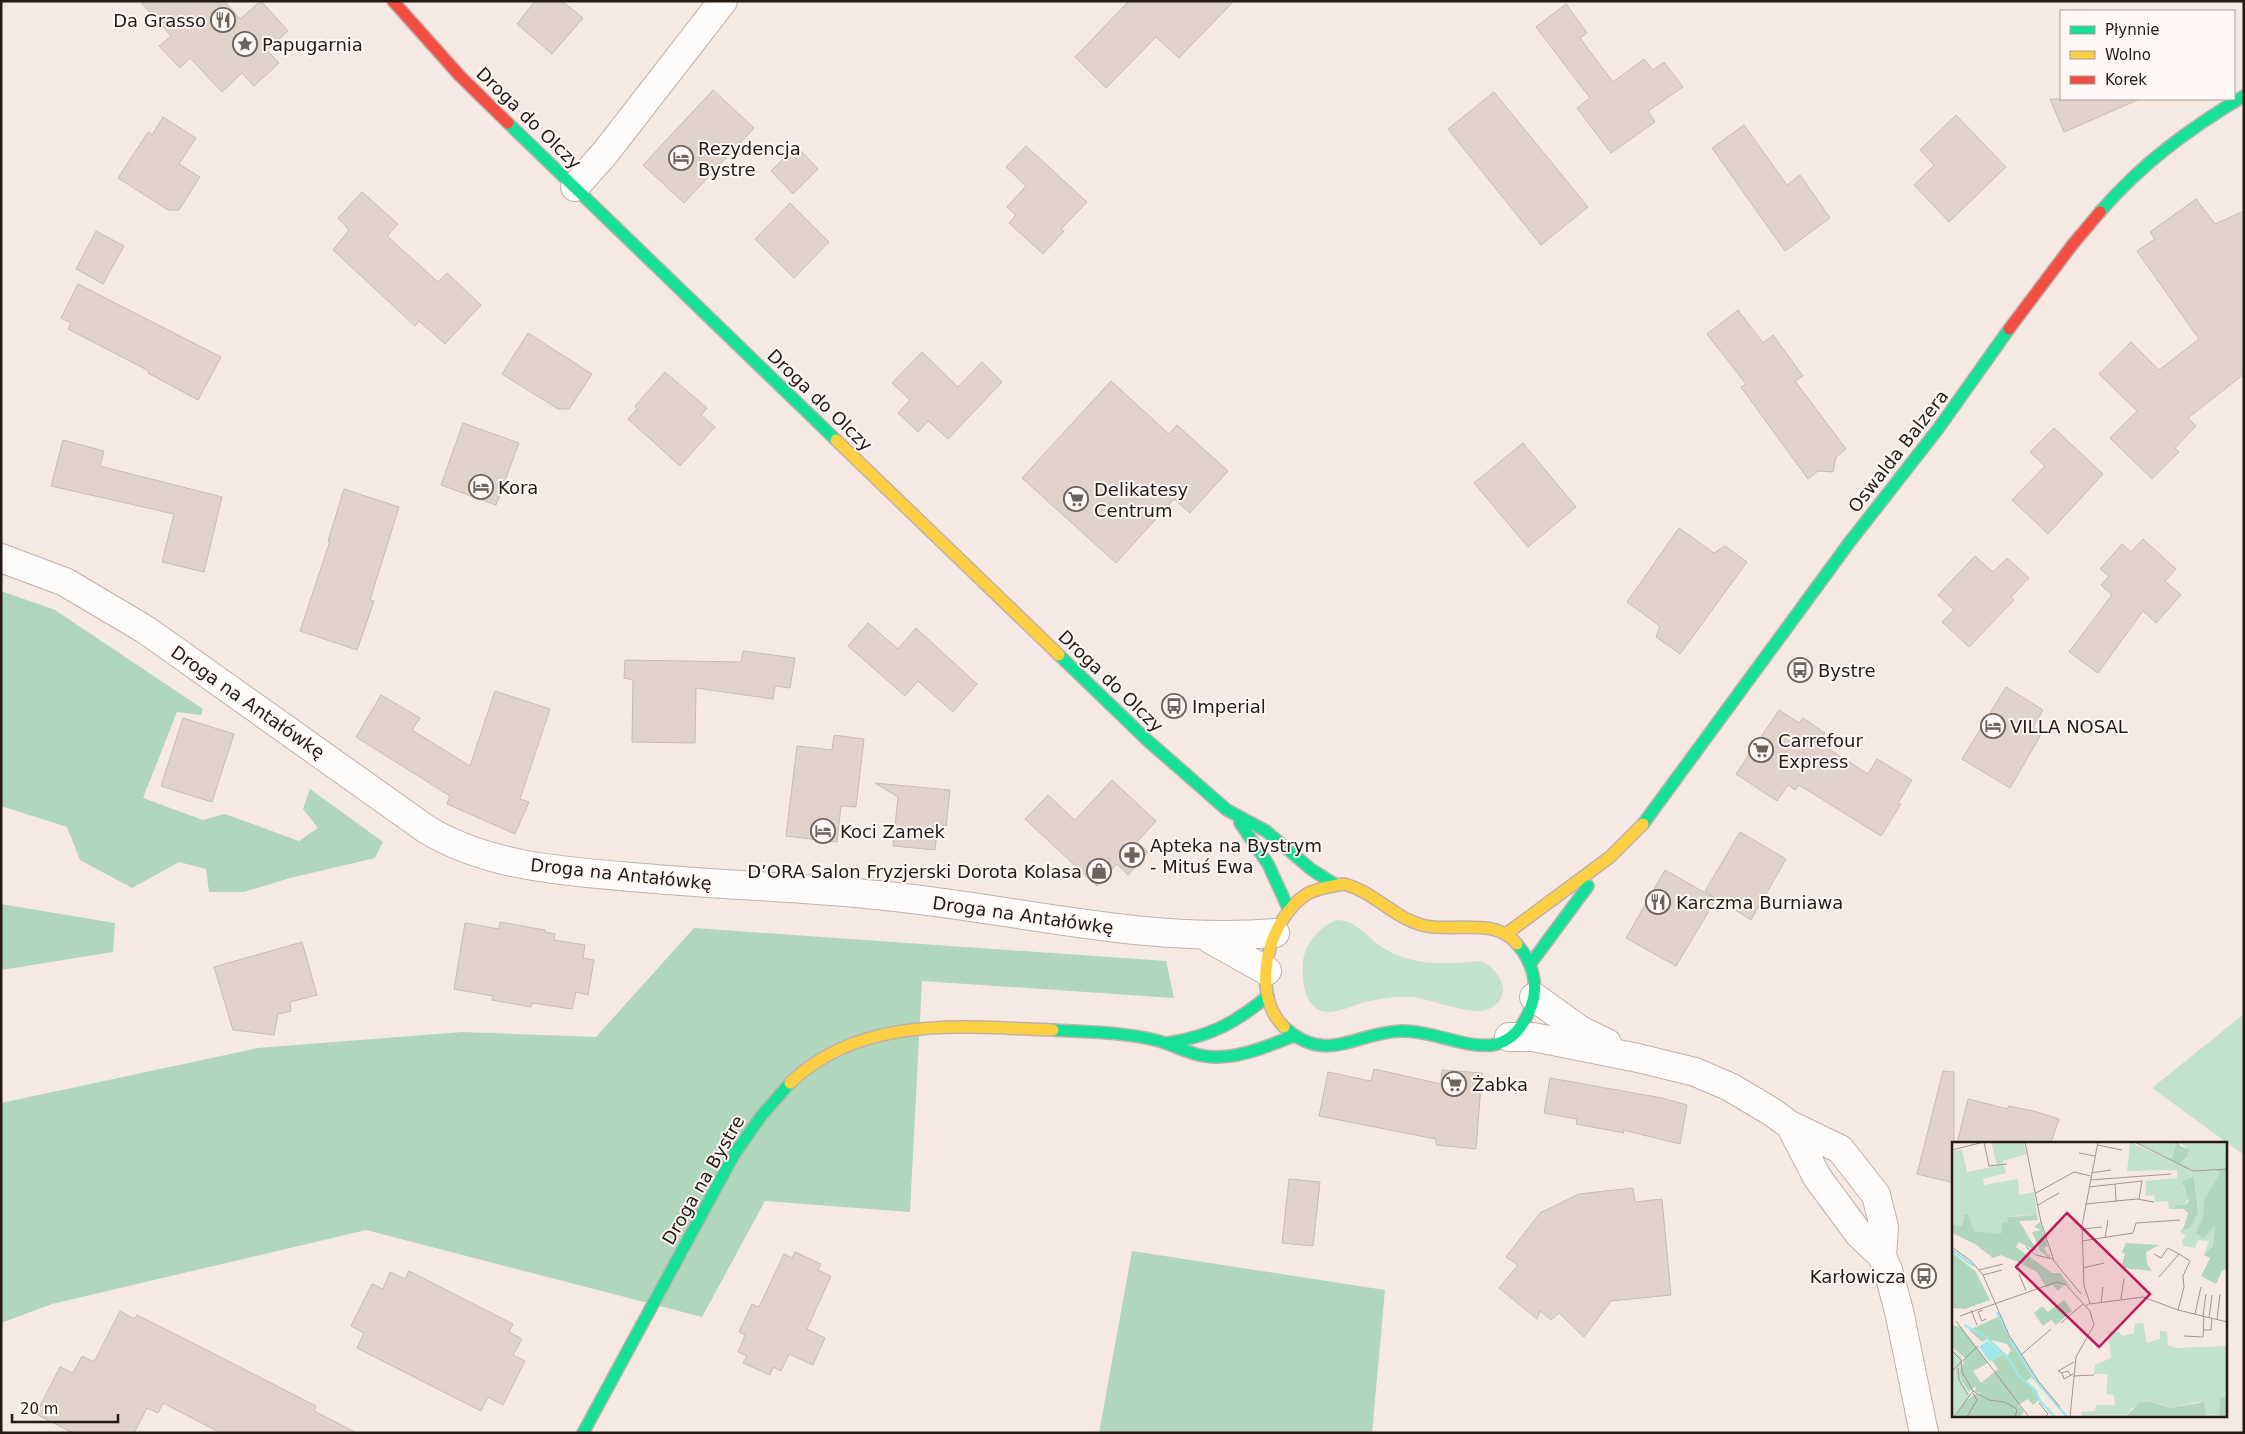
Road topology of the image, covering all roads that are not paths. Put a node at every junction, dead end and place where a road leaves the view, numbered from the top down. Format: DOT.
graph roads {
  1 [pos="393,1"];
  2 [pos="723,1"];
  3 [pos="2244,96"];
  4 [pos="575,187"];
  5 [pos="1,558"];
  6 [pos="1233,814"];
  7 [pos="1610,857"];
  8 [pos="1336,885"];
  9 [pos="1289,910"];
  10 [pos="1275,933"];
  11 [pos="1506,934"];
  12 [pos="1205,936"];
  13 [pos="1531,963"];
  14 [pos="1268,983"];
  15 [pos="1534,997"];
  16 [pos="1294,1036"];
  17 [pos="1509,1037"];
  18 [pos="1167,1043"];
  19 [pos="1638,1058"];
  20 [pos="1790,1125"];
  21 [pos="1882,1256"];
  22 [pos="582,1433"];
  23 [pos="1924,1433"];
  1 -- 4 [label="street, Droga do Olczy"];
  2 -- 4 [label="street"];
  3 -- 7 [label="street, Oswalda Balzera"];
  4 -- 6 [label="street, Droga do Olczy"];
  5 -- 12 [label="street, Droga na Antałówkę"];
  6 -- 8 [label="street, Droga do Olczy"];
  6 -- 9 [label="street, Droga do Olczy"];
  7 -- 11 [label="street, Oswalda Balzera"];
  7 -- 13 [label="street, Oswalda Balzera"];
  8 -- 9 [label="street"];
  8 -- 11 [label="street"];
  9 -- 10 [label="street"];
  10 -- 12 [label="street, Droga na Antałówkę"];
  10 -- 14 [label="street"];
  11 -- 13 [label="street"];
  12 -- 14 [label="street, Droga na Antałówkę"];
  13 -- 15 [label="street"];
  14 -- 16 [label="street"];
  14 -- 18 [label="street, Droga na Bystre"];
  15 -- 17 [label="street"];
  15 -- 19 [label="street"];
  16 -- 17 [label="street"];
  16 -- 18 [label="street, Droga na Bystre"];
  17 -- 19 [label="street"];
  18 -- 22 [label="street, Droga na Bystre"];
  19 -- 20 [label="street"];
  20 -- 21 [label="street"];
  20 -- 21 [label="street"];
  21 -- 23 [label="street"];
}
